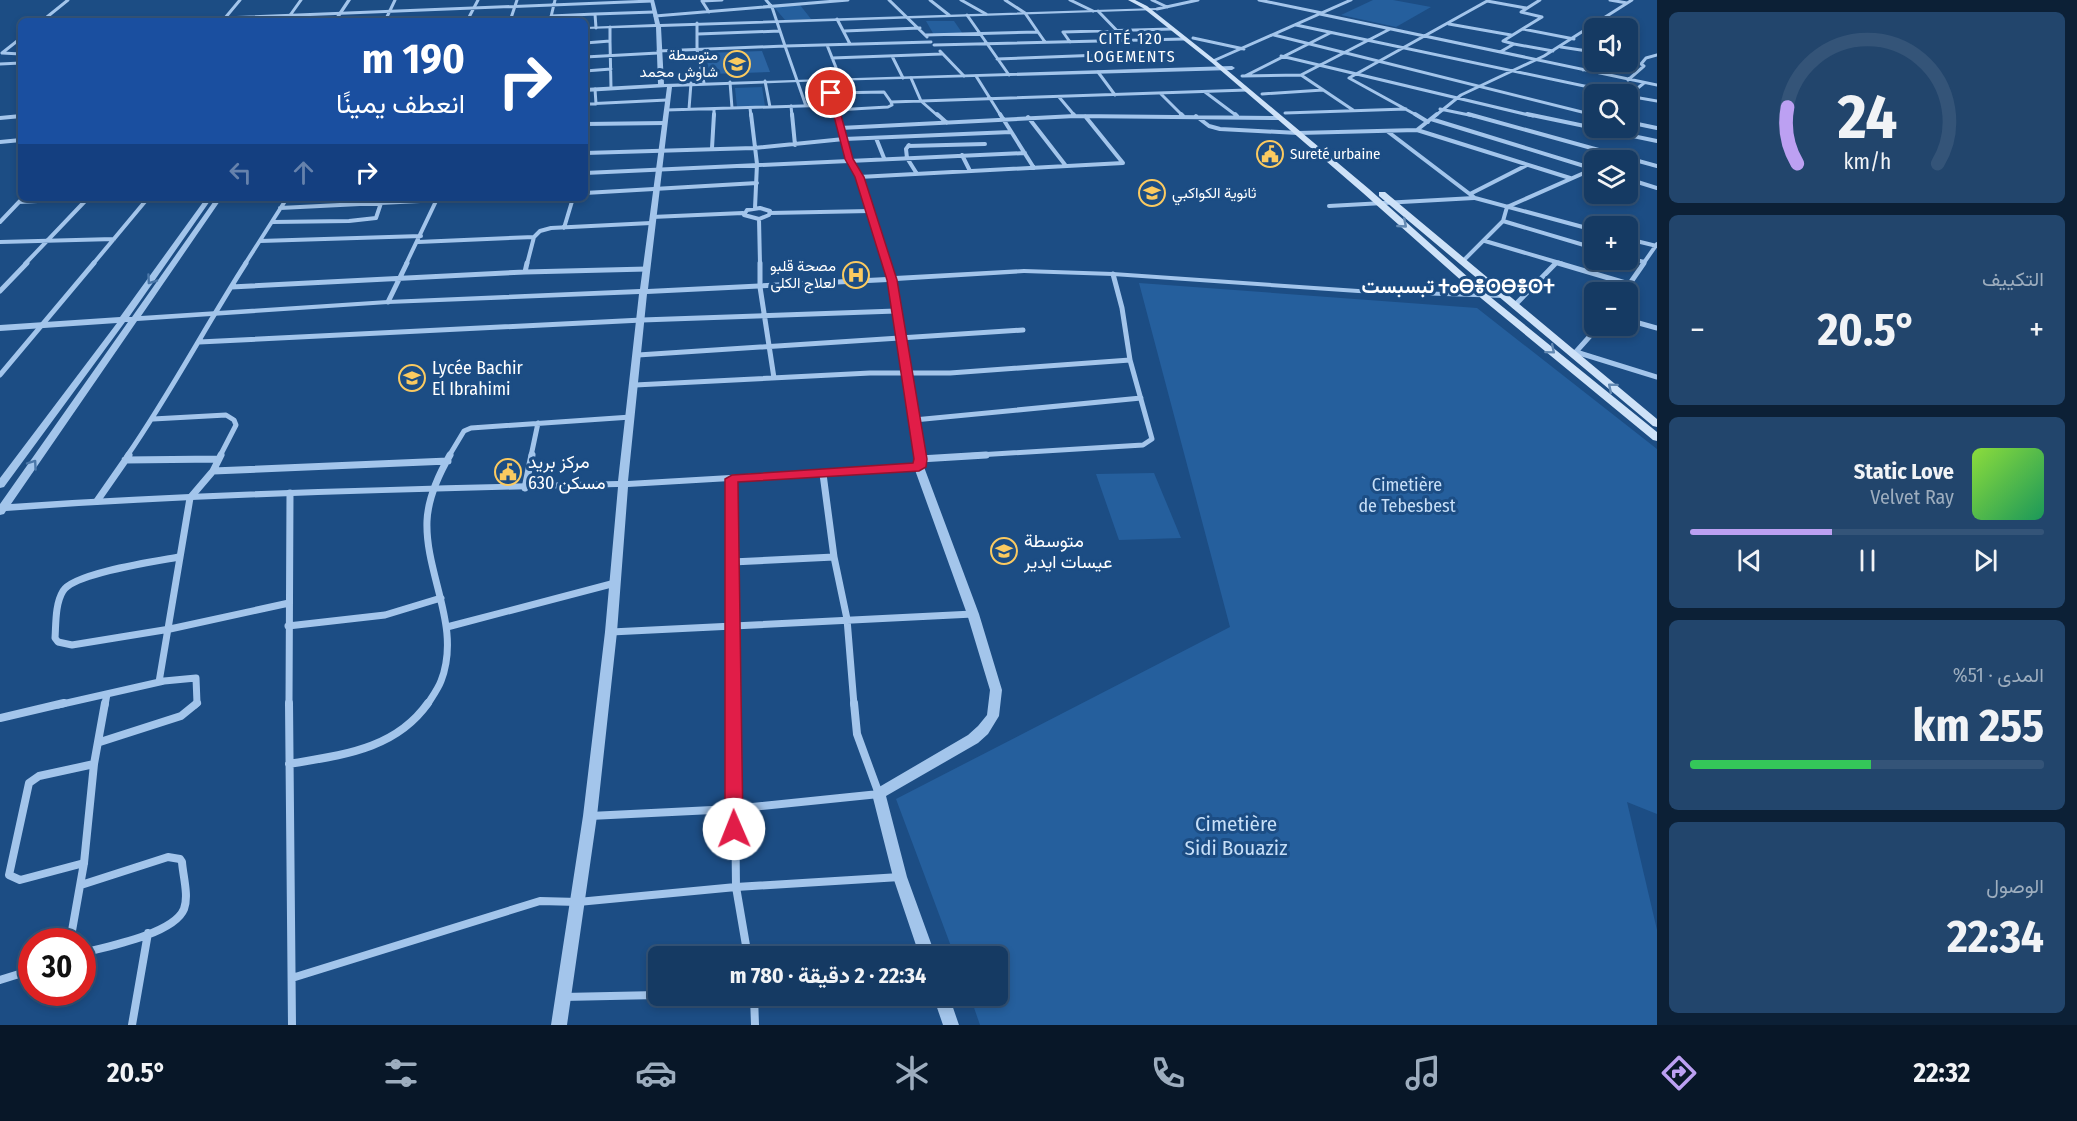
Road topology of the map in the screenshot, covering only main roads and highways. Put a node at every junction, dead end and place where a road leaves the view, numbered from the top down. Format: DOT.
graph roads {
  1 [pos="1131,0"];
  2 [pos="1148,3"];
  3 [pos="1188,38"];
  4 [pos="1216,60"];
  5 [pos="1282,115"];
  6 [pos="1657,424"];
  7 [pos="1657,438"];
  1 -- 2 [label="main road"];
  2 -- 3 [label="main road"];
  2 -- 3 [label="main road"];
  3 -- 4 [label="main road"];
  4 -- 5 [label="main road"];
  4 -- 5 [label="main road"];
  6 -- 5 [label="main road, one-way"];
  5 -- 7 [label="main road, one-way"];
}
